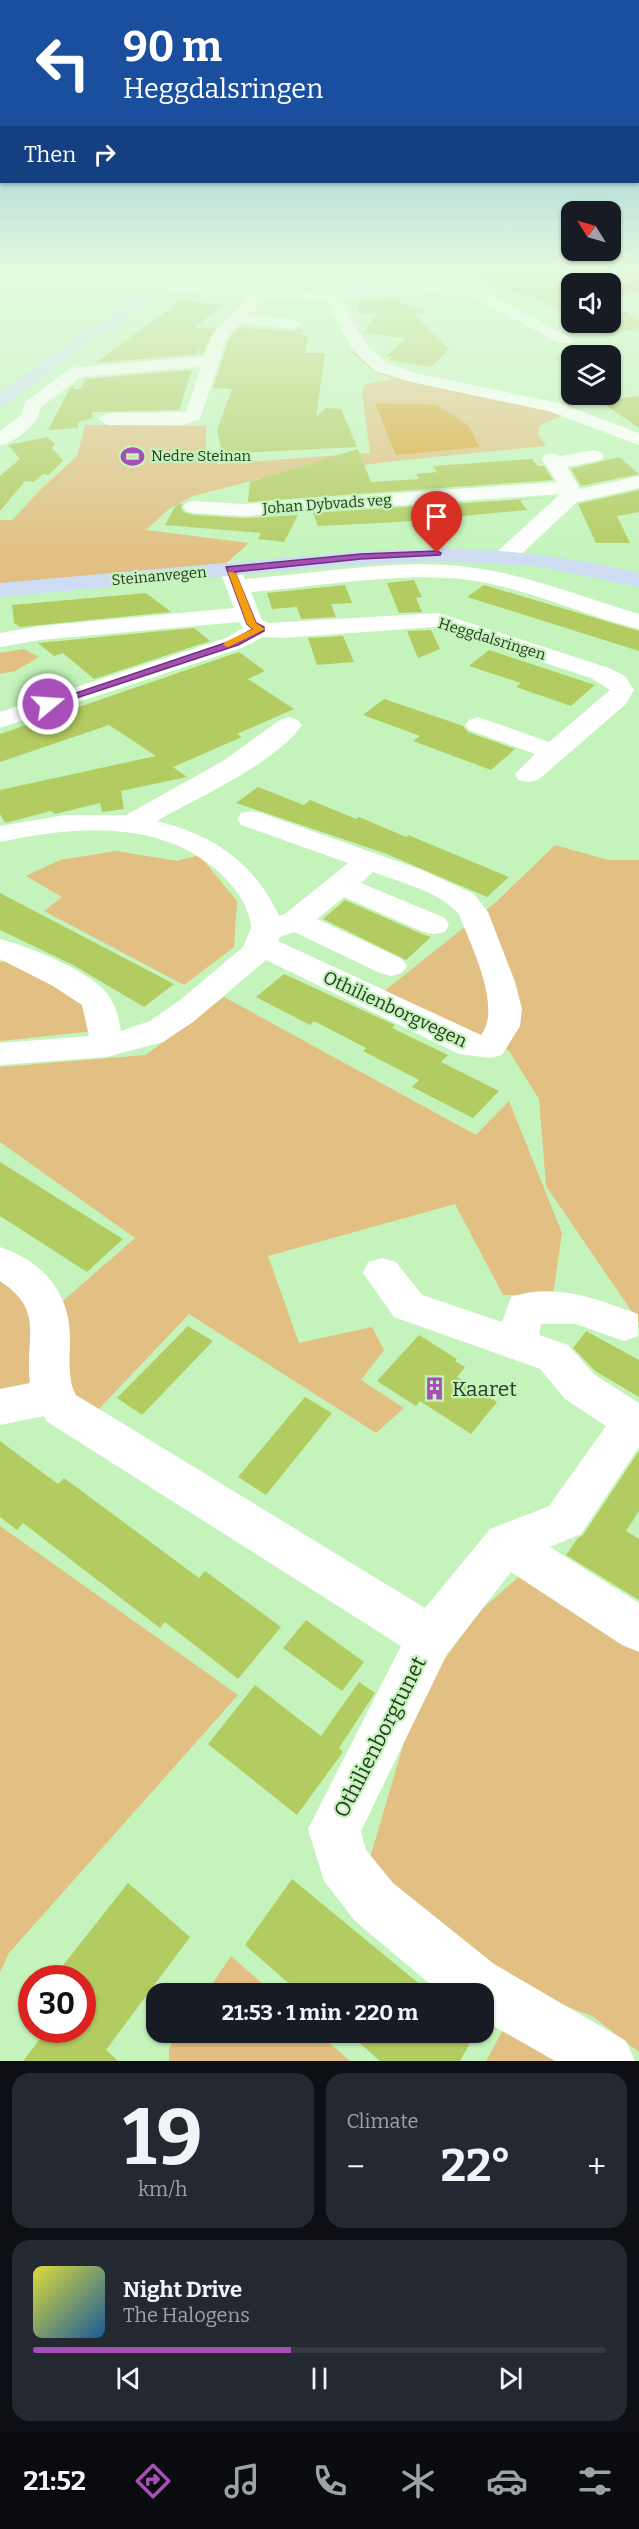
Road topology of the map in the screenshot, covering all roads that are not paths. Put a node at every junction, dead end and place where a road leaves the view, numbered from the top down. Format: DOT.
graph roads {
  1 [pos="45,368"];
  2 [pos="122,368"];
  3 [pos="208,368"];
  4 [pos="385,368"];
  5 [pos="0,402"];
  6 [pos="107,419"];
  7 [pos="639,439"];
  8 [pos="0,440"];
  9 [pos="594,456"];
  10 [pos="639,482"];
  11 [pos="570,492"];
  12 [pos="193,507"];
  13 [pos="507,555"];
  14 [pos="233,578"];
  15 [pos="639,580"];
  16 [pos="0,590"];
  17 [pos="254,621"];
  18 [pos="639,622"];
  19 [pos="0,640"];
  20 [pos="0,720"];
  21 [pos="289,725"];
  22 [pos="478,725"];
  23 [pos="553,752"];
  24 [pos="528,774"];
  25 [pos="251,819"];
  26 [pos="130,824"];
  27 [pos="0,834"];
  28 [pos="369,861"];
  29 [pos="341,885"];
  30 [pos="434,925"];
  31 [pos="274,932"];
  32 [pos="0,949"];
  33 [pos="391,966"];
  34 [pos="106,1044"];
  35 [pos="0,1054"];
  36 [pos="0,1262"];
  37 [pos="382,1273"];
  38 [pos="624,1325"];
  39 [pos="517,1342"];
  40 [pos="52,1397"];
  41 [pos="0,1407"];
  42 [pos="506,1544"];
  43 [pos="639,1629"];
  44 [pos="430,1638"];
  45 [pos="606,2061"];
  1 -- 5 [label="main road"];
  2 -- 8 [label="street"];
  3 -- 6 [label="street"];
  4 -- 7 [label="street"];
  9 -- 11 [label="street"];
  10 -- 11 [label="street, Johan Dybvads veg"];
  11 -- 12 [label="street, Johan Dybvads veg"];
  11 -- 13 [label="street"];
  13 -- 14 [label="main road, Steinanvegen"];
  13 -- 15 [label="main road, Steinanvegen"];
  14 -- 16 [label="main road, Steinanvegen"];
  14 -- 17 [label="street"];
  14 -- 18 [label="street"];
  17 -- 19 [label="street, Heggdalsringen"];
  17 -- 20 [label="street"];
  17 -- 23 [label="street, Heggdalsringen"];
  21 -- 26 [label="street"];
  22 -- 23 [label="street"];
  23 -- 24 [label="street, Heggdalsringen"];
  25 -- 28 [label="street, Othilienborgvegen"];
  26 -- 27 [label="street"];
  26 -- 31 [label="street"];
  28 -- 29 [label="street"];
  28 -- 31 [label="street, Othilienborgvegen"];
  29 -- 30 [label="street"];
  29 -- 31 [label="street"];
  31 -- 33 [label="street"];
  31 -- 34 [label="street"];
  32 -- 34 [label="street"];
  34 -- 35 [label="street"];
  36 -- 40 [label="street"];
  37 -- 39 [label="street"];
  38 -- 39 [label="street"];
  39 -- 42 [label="street"];
  40 -- 41 [label="street"];
  40 -- 44 [label="street, Othilienborgtunet"];
  42 -- 43 [label="street"];
  42 -- 44 [label="street, Othilienborgtunet"];
  44 -- 45 [label="street, Othilienborgtunet"];
}
